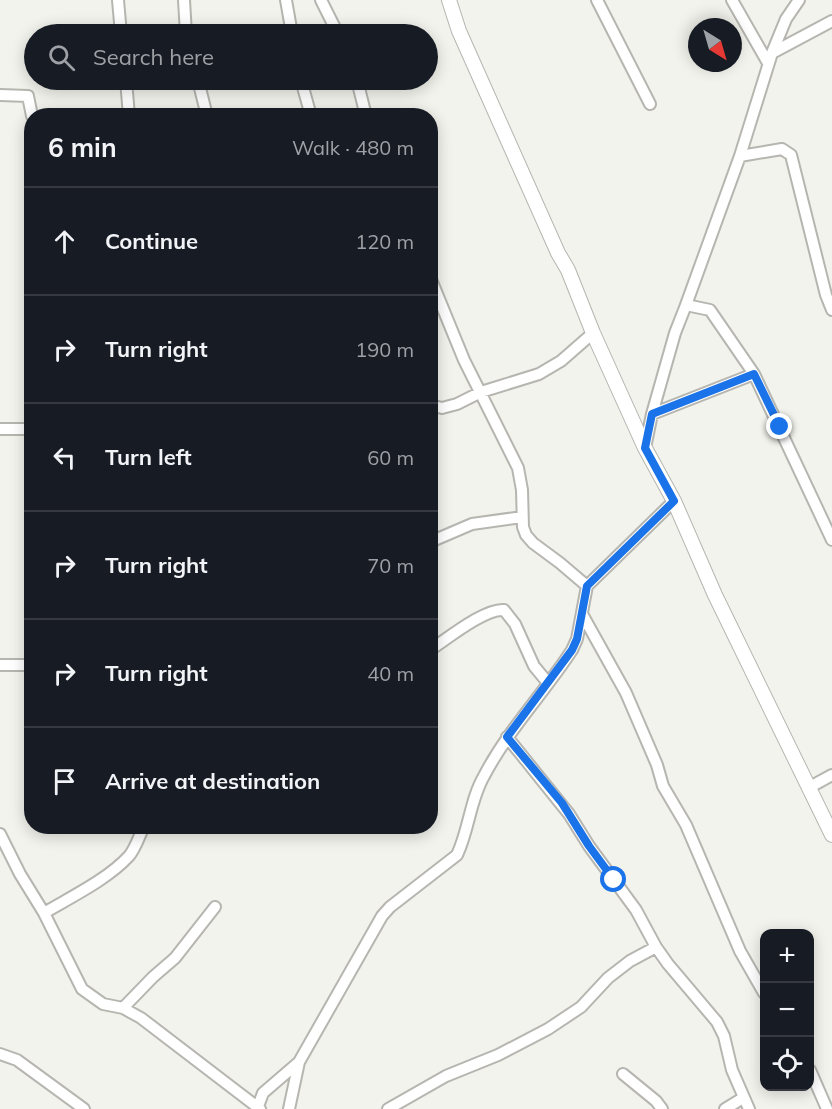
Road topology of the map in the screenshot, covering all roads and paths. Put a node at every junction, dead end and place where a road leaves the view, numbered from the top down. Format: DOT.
graph roads {
  1 [pos="118,0"];
  2 [pos="184,0"];
  3 [pos="286,0"];
  4 [pos="321,0"];
  5 [pos="449,0"];
  6 [pos="597,0"];
  7 [pos="732,0"];
  8 [pos="799,0"];
  9 [pos="832,21"];
  10 [pos="120,24"];
  11 [pos="185,24"];
  12 [pos="290,24"];
  13 [pos="332,24"];
  14 [pos="770,58"];
  15 [pos="127,90"];
  16 [pos="200,90"];
  17 [pos="304,90"];
  18 [pos="360,90"];
  19 [pos="0,95"];
  20 [pos="650,104"];
  21 [pos="30,108"];
  22 [pos="128,108"];
  23 [pos="205,108"];
  24 [pos="309,108"];
  25 [pos="364,108"];
  26 [pos="740,156"];
  27 [pos="438,297"];
  28 [pos="686,305"];
  29 [pos="832,310"];
  30 [pos="593,333"];
  31 [pos="754,374"];
  32 [pos="481,392"];
  33 [pos="438,407"];
  34 [pos="652,414"];
  35 [pos="0,429"];
  36 [pos="24,429"];
  37 [pos="645,448"];
  38 [pos="674,501"];
  39 [pos="522,517"];
  40 [pos="438,539"];
  41 [pos="832,540"];
  42 [pos="587,586"];
  43 [pos="582,614"];
  44 [pos="438,645"];
  45 [pos="0,665"];
  46 [pos="24,665"];
  47 [pos="548,683"];
  48 [pos="507,737"];
  49 [pos="832,775"];
  50 [pos="810,787"];
  51 [pos="0,834"];
  52 [pos="138,834"];
  53 [pos="832,835"];
  54 [pos="215,908"];
  55 [pos="44,912"];
  56 [pos="656,947"];
  57 [pos="760,985"];
  58 [pos="123,1008"];
  59 [pos="0,1054"];
  60 [pos="299,1062"];
  61 [pos="623,1074"];
  62 [pos="814,1079"];
  63 [pos="743,1098"];
  64 [pos="258,1108"];
  65 [pos="84,1109"];
  66 [pos="289,1109"];
  67 [pos="388,1109"];
  68 [pos="662,1109"];
  69 [pos="725,1109"];
  70 [pos="749,1109"];
  71 [pos="827,1109"];
  1 -- 10 [label="street"];
  2 -- 11 [label="street"];
  3 -- 12 [label="street"];
  4 -- 13 [label="street"];
  5 -- 30 [label="street"];
  6 -- 20 [label="street"];
  7 -- 14 [label="street"];
  8 -- 14 [label="street"];
  9 -- 14 [label="street"];
  14 -- 26 [label="street"];
  15 -- 22 [label="street"];
  16 -- 23 [label="street"];
  17 -- 24 [label="street"];
  18 -- 25 [label="street"];
  19 -- 21 [label="street"];
  26 -- 28 [label="street"];
  26 -- 29 [label="street"];
  27 -- 32 [label="street"];
  28 -- 31 [label="street"];
  28 -- 34 [label="street"];
  30 -- 32 [label="street"];
  30 -- 37 [label="street"];
  31 -- 34 [label="street"];
  31 -- 41 [label="street"];
  32 -- 33 [label="street"];
  32 -- 39 [label="street"];
  34 -- 37 [label="street"];
  35 -- 36 [label="street"];
  37 -- 38 [label="street"];
  38 -- 42 [label="street"];
  38 -- 50 [label="street"];
  39 -- 40 [label="street"];
  39 -- 42 [label="street"];
  42 -- 43 [label="street"];
  43 -- 47 [label="street"];
  43 -- 57 [label="street"];
  44 -- 47 [label="street"];
  45 -- 46 [label="street"];
  47 -- 48 [label="street"];
  48 -- 56 [label="street"];
  48 -- 60 [label="street"];
  49 -- 50 [label="street"];
  50 -- 53 [label="street"];
  51 -- 55 [label="street"];
  52 -- 55 [label="street"];
  54 -- 58 [label="street"];
  55 -- 58 [label="street"];
  56 -- 63 [label="street"];
  56 -- 67 [label="street"];
  58 -- 64 [label="street"];
  59 -- 65 [label="street"];
  60 -- 64 [label="street"];
  60 -- 66 [label="street"];
  61 -- 68 [label="street"];
  62 -- 71 [label="street"];
  63 -- 69 [label="street"];
  63 -- 70 [label="street"];
}
